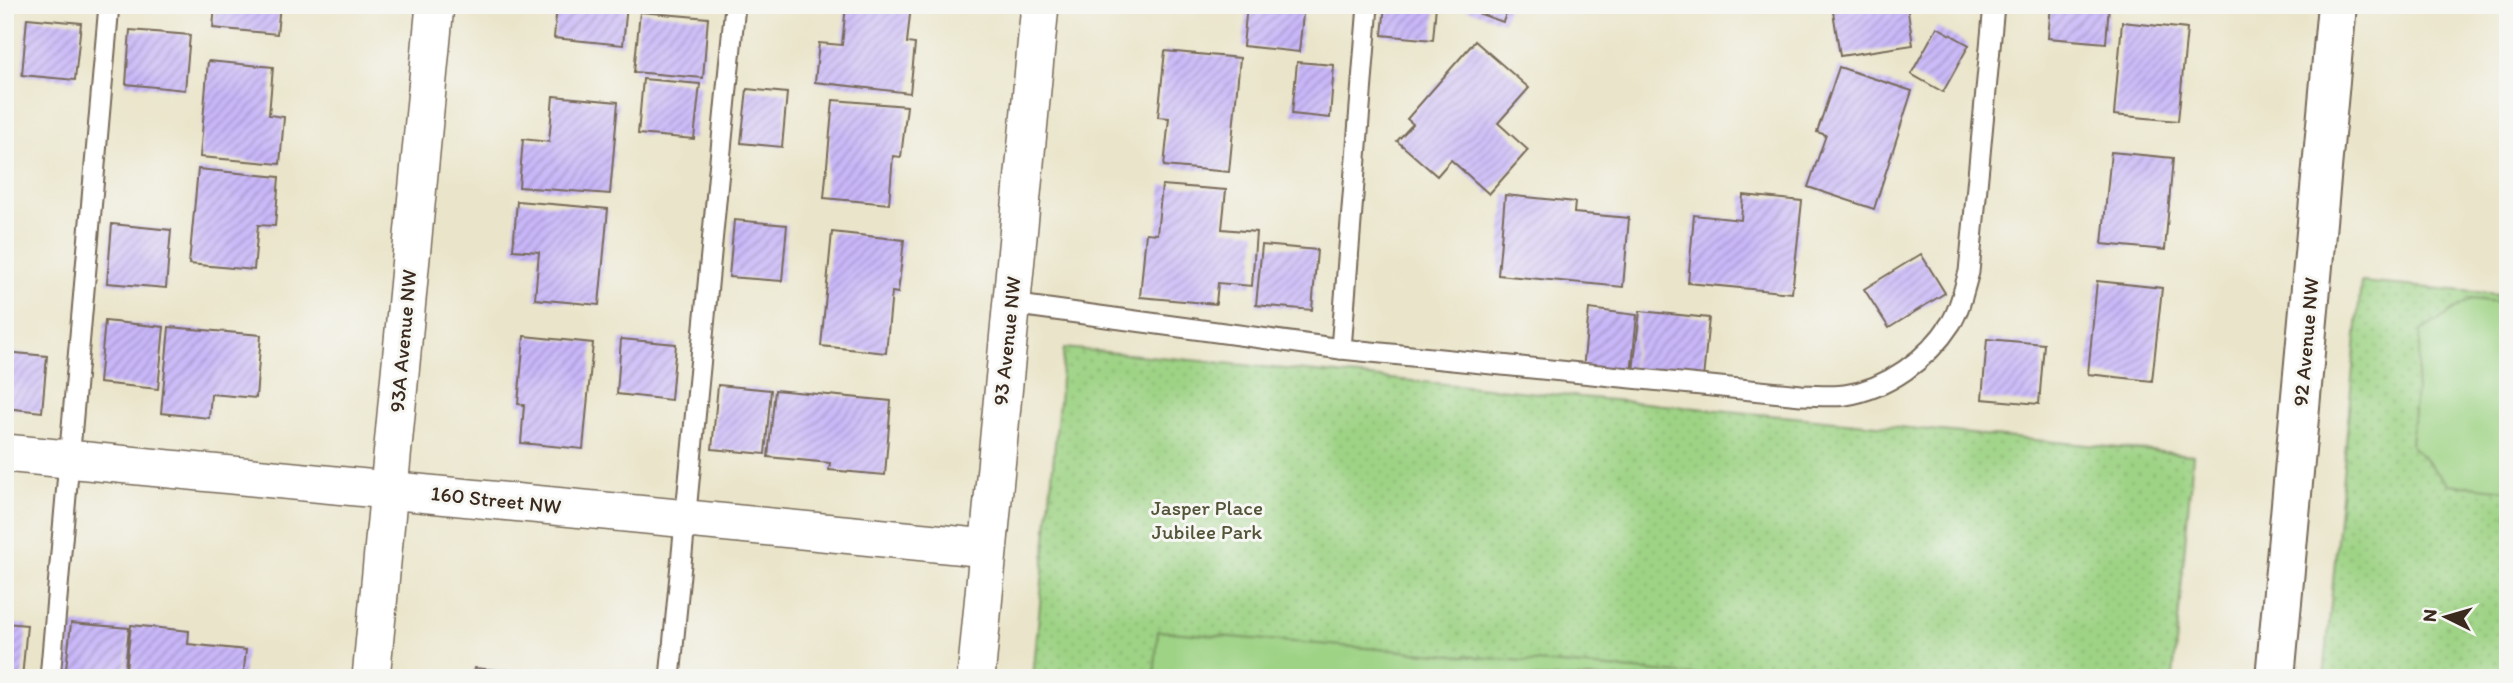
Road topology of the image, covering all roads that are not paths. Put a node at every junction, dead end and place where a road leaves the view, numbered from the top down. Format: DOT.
graph roads {
  1 [pos="109,5"];
  2 [pos="435,5"];
  3 [pos="735,5"];
  4 [pos="1040,5"];
  5 [pos="1368,5"];
  6 [pos="1994,5"];
  7 [pos="2337,5"];
  8 [pos="1011,304"];
  9 [pos="1341,349"];
  10 [pos="5,453"];
  11 [pos="71,459"];
  12 [pos="389,489"];
  13 [pos="685,519"];
  14 [pos="988,548"];
  15 [pos="50,678"];
  16 [pos="371,678"];
  17 [pos="670,678"];
  18 [pos="975,678"];
  19 [pos="2274,678"];
  1 -- 11 [label="lane"];
  2 -- 12 [label="street, 93A Avenue NW"];
  3 -- 13 [label="lane"];
  4 -- 8 [label="street, 93 Avenue NW"];
  5 -- 9 [label="lane"];
  6 -- 9 [label="lane"];
  7 -- 19 [label="street, 92 Avenue NW"];
  8 -- 9 [label="lane"];
  8 -- 14 [label="street, 93 Avenue NW"];
  10 -- 11 [label="street, 160 Street NW"];
  11 -- 12 [label="street, 160 Street NW"];
  11 -- 15 [label="lane"];
  12 -- 13 [label="street, 160 Street NW"];
  12 -- 16 [label="street, 93A Avenue NW"];
  13 -- 14 [label="street, 160 Street NW"];
  13 -- 17 [label="lane"];
  14 -- 18 [label="street, 93 Avenue NW"];
}
